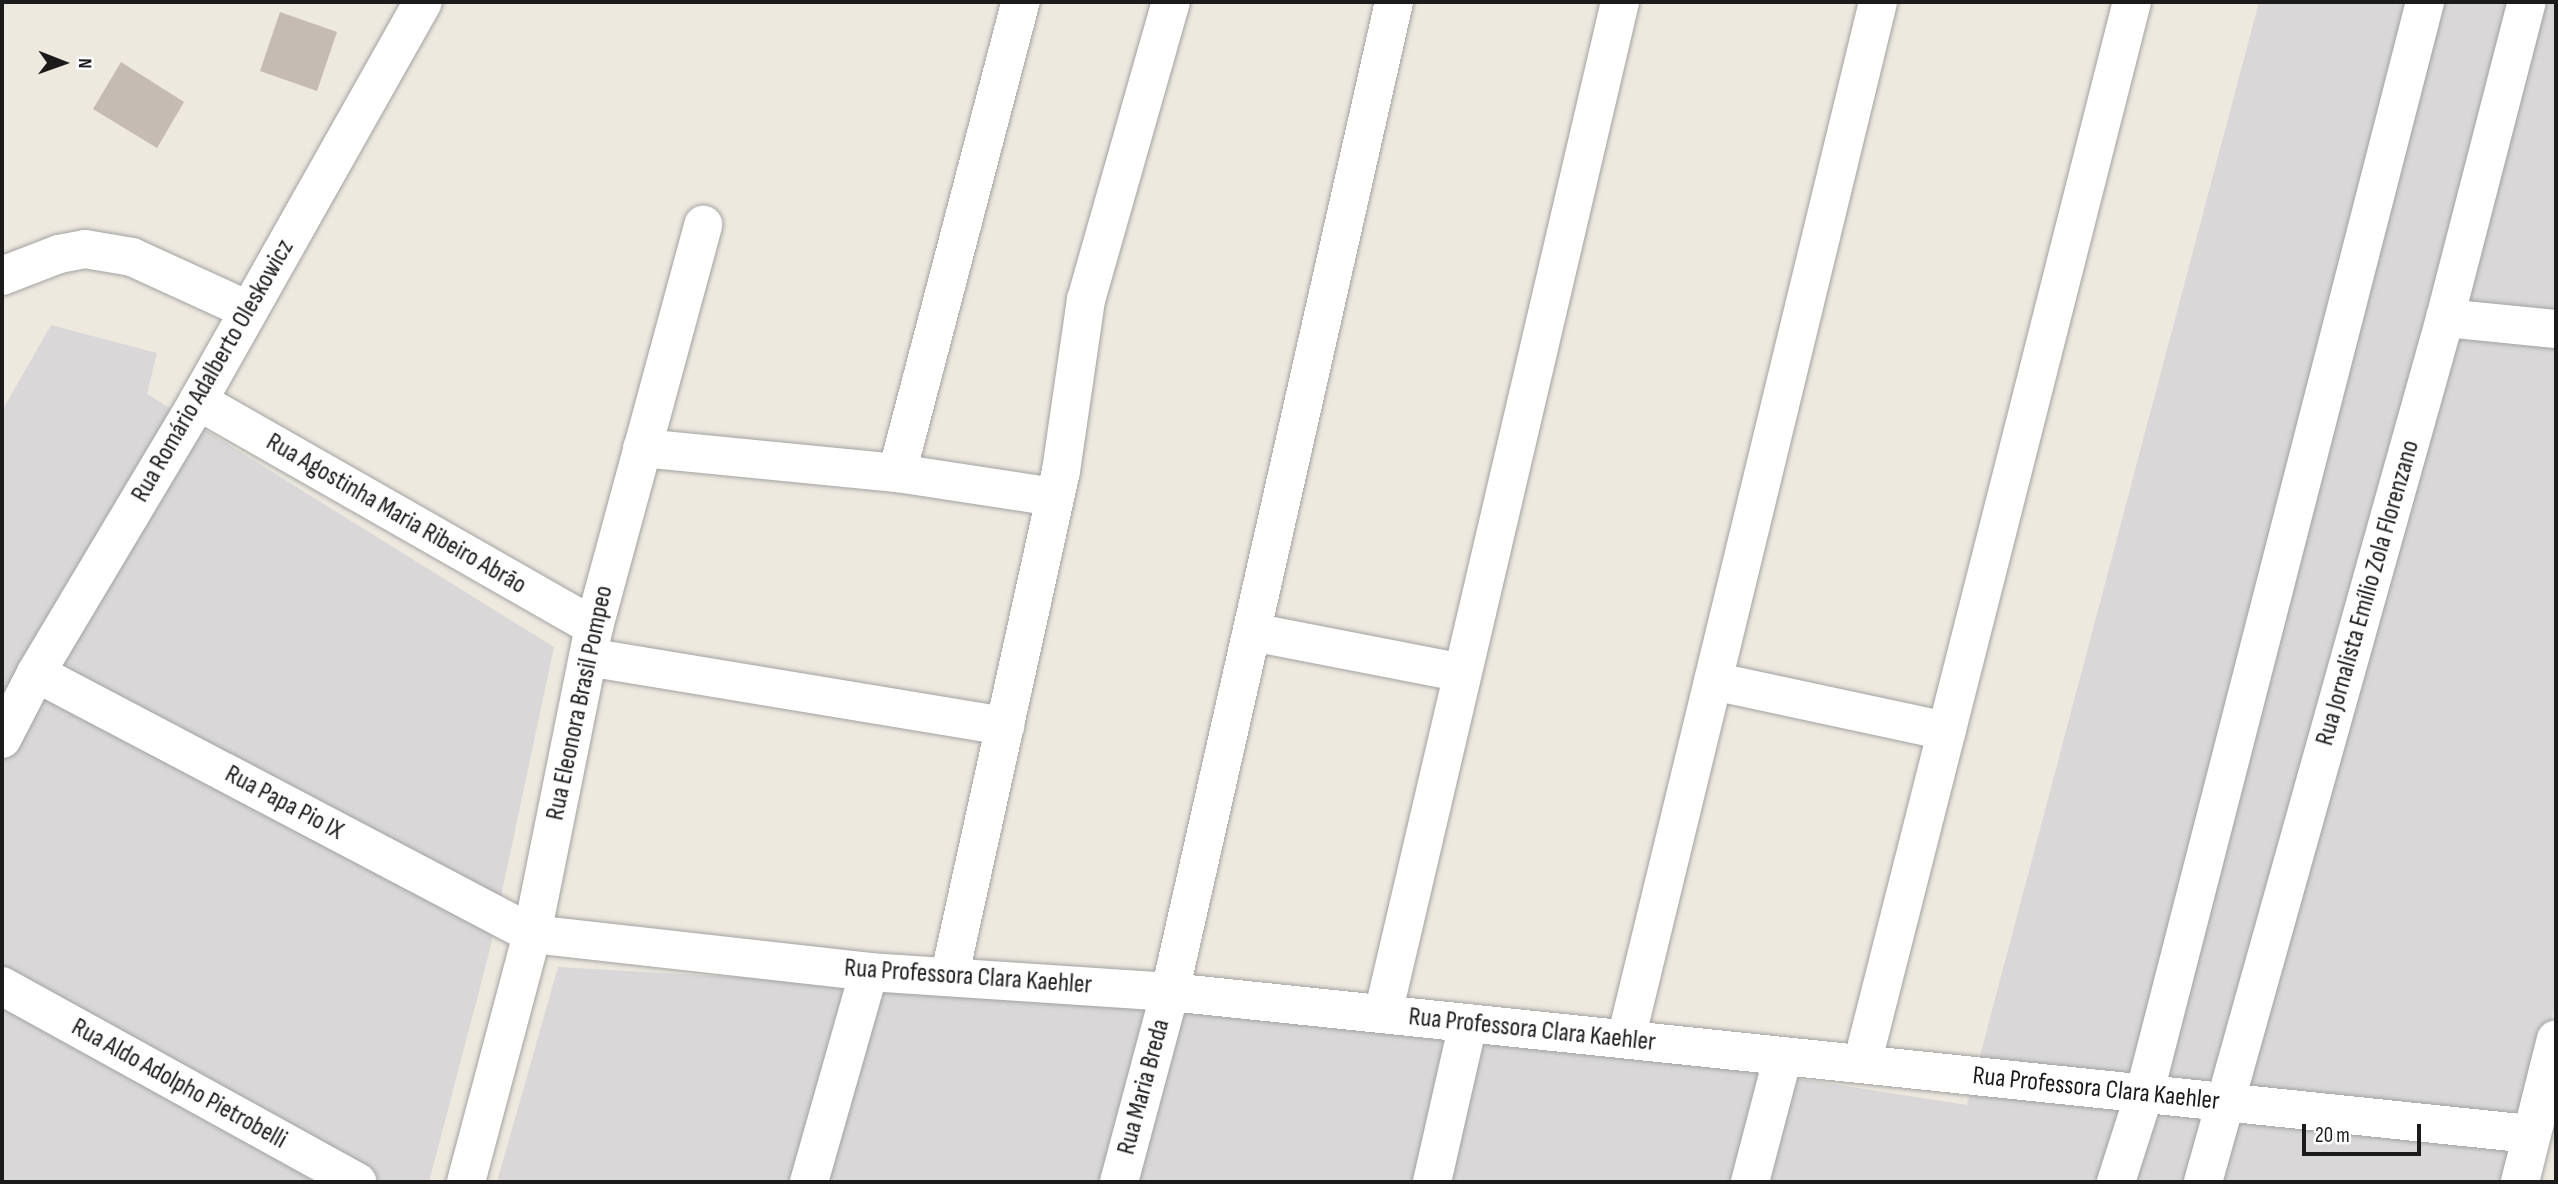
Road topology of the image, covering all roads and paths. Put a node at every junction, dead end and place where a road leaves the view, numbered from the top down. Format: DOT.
graph roads {
  1 [pos="424,2"];
  2 [pos="1021,2"];
  3 [pos="1171,2"];
  4 [pos="1394,2"];
  5 [pos="1620,2"];
  6 [pos="1878,2"];
  7 [pos="2133,2"];
  8 [pos="2425,2"];
  9 [pos="2527,2"];
  10 [pos="703,225"];
  11 [pos="2,276"];
  12 [pos="248,310"];
  13 [pos="2445,318"];
  14 [pos="2556,329"];
  15 [pos="198,401"];
  16 [pos="642,448"];
  17 [pos="897,473"];
  18 [pos="1054,497"];
  19 [pos="1252,632"];
  20 [pos="591,642"];
  21 [pos="36,673"];
  22 [pos="1462,673"];
  23 [pos="1713,681"];
  24 [pos="1005,726"];
  25 [pos="1947,731"];
  26 [pos="2,740"];
  27 [pos="532,934"];
  28 [pos="869,972"];
  29 [pos="950,974"];
  30 [pos="2,986"];
  31 [pos="1170,992"];
  32 [pos="1382,1014"];
  33 [pos="1468,1023"];
  34 [pos="2556,1039"];
  35 [pos="1626,1040"];
  36 [pos="1783,1056"];
  37 [pos="1862,1064"];
  38 [pos="2144,1095"];
  39 [pos="2226,1102"];
  40 [pos="2532,1134"];
  41 [pos="357,1182"];
  42 [pos="466,1182"];
  43 [pos="809,1182"];
  44 [pos="1119,1182"];
  45 [pos="1432,1182"];
  46 [pos="1750,1182"];
  47 [pos="2116,1182"];
  48 [pos="2203,1182"];
  49 [pos="2520,1182"];
  1 -- 12 [label="street, Rua Romário Adalberto Oleskowicz"];
  2 -- 17 [label="street"];
  3 -- 18 [label="street"];
  4 -- 19 [label="street, Rua Maria Breda"];
  5 -- 22 [label="street"];
  6 -- 23 [label="street"];
  7 -- 25 [label="street"];
  8 -- 38 [label="street"];
  9 -- 13 [label="street, Rua Jornalista Emílio Zola Florenzano"];
  10 -- 16 [label="street, Rua Eleonora Brasil Pompeo"];
  11 -- 12 [label="street"];
  12 -- 15 [label="street, Rua Romário Adalberto Oleskowicz"];
  13 -- 14 [label="street"];
  13 -- 39 [label="street, Rua Jornalista Emílio Zola Florenzano"];
  15 -- 20 [label="street, Rua Agostinha Maria Ribeiro Abrão"];
  15 -- 21 [label="street, Rua Romário Adalberto Oleskowicz"];
  16 -- 17 [label="street"];
  16 -- 20 [label="street, Rua Eleonora Brasil Pompeo"];
  17 -- 18 [label="street"];
  18 -- 24 [label="street"];
  19 -- 22 [label="street"];
  19 -- 31 [label="street, Rua Maria Breda"];
  20 -- 24 [label="street"];
  20 -- 27 [label="street, Rua Eleonora Brasil Pompeo"];
  21 -- 26 [label="street, Rua Romário Adalberto Oleskowicz"];
  21 -- 27 [label="street, Rua Papa Pio IX"];
  22 -- 32 [label="street"];
  23 -- 25 [label="street"];
  23 -- 35 [label="street"];
  24 -- 29 [label="street"];
  25 -- 37 [label="street"];
  27 -- 28 [label="street, Rua Professora Clara Kaehler"];
  27 -- 42 [label="street, Rua Eleonora Brasil Pompeo"];
  28 -- 29 [label="street, Rua Professora Clara Kaehler"];
  28 -- 43 [label="street"];
  29 -- 31 [label="street, Rua Professora Clara Kaehler"];
  30 -- 41 [label="street, Rua Aldo Adolpho Pietrobelli"];
  31 -- 32 [label="street, Rua Professora Clara Kaehler"];
  31 -- 44 [label="street, Rua Maria Breda"];
  32 -- 33 [label="street, Rua Professora Clara Kaehler"];
  33 -- 35 [label="street, Rua Professora Clara Kaehler"];
  33 -- 45 [label="street"];
  34 -- 40 [label="street"];
  35 -- 36 [label="street, Rua Professora Clara Kaehler"];
  36 -- 37 [label="street, Rua Professora Clara Kaehler"];
  36 -- 46 [label="street"];
  37 -- 38 [label="street, Rua Professora Clara Kaehler"];
  38 -- 39 [label="street, Rua Professora Clara Kaehler"];
  38 -- 47 [label="street"];
  39 -- 40 [label="street, Rua Professora Clara Kaehler"];
  39 -- 48 [label="street, Rua Jornalista Emílio Zola Florenzano"];
  40 -- 49 [label="street"];
}
